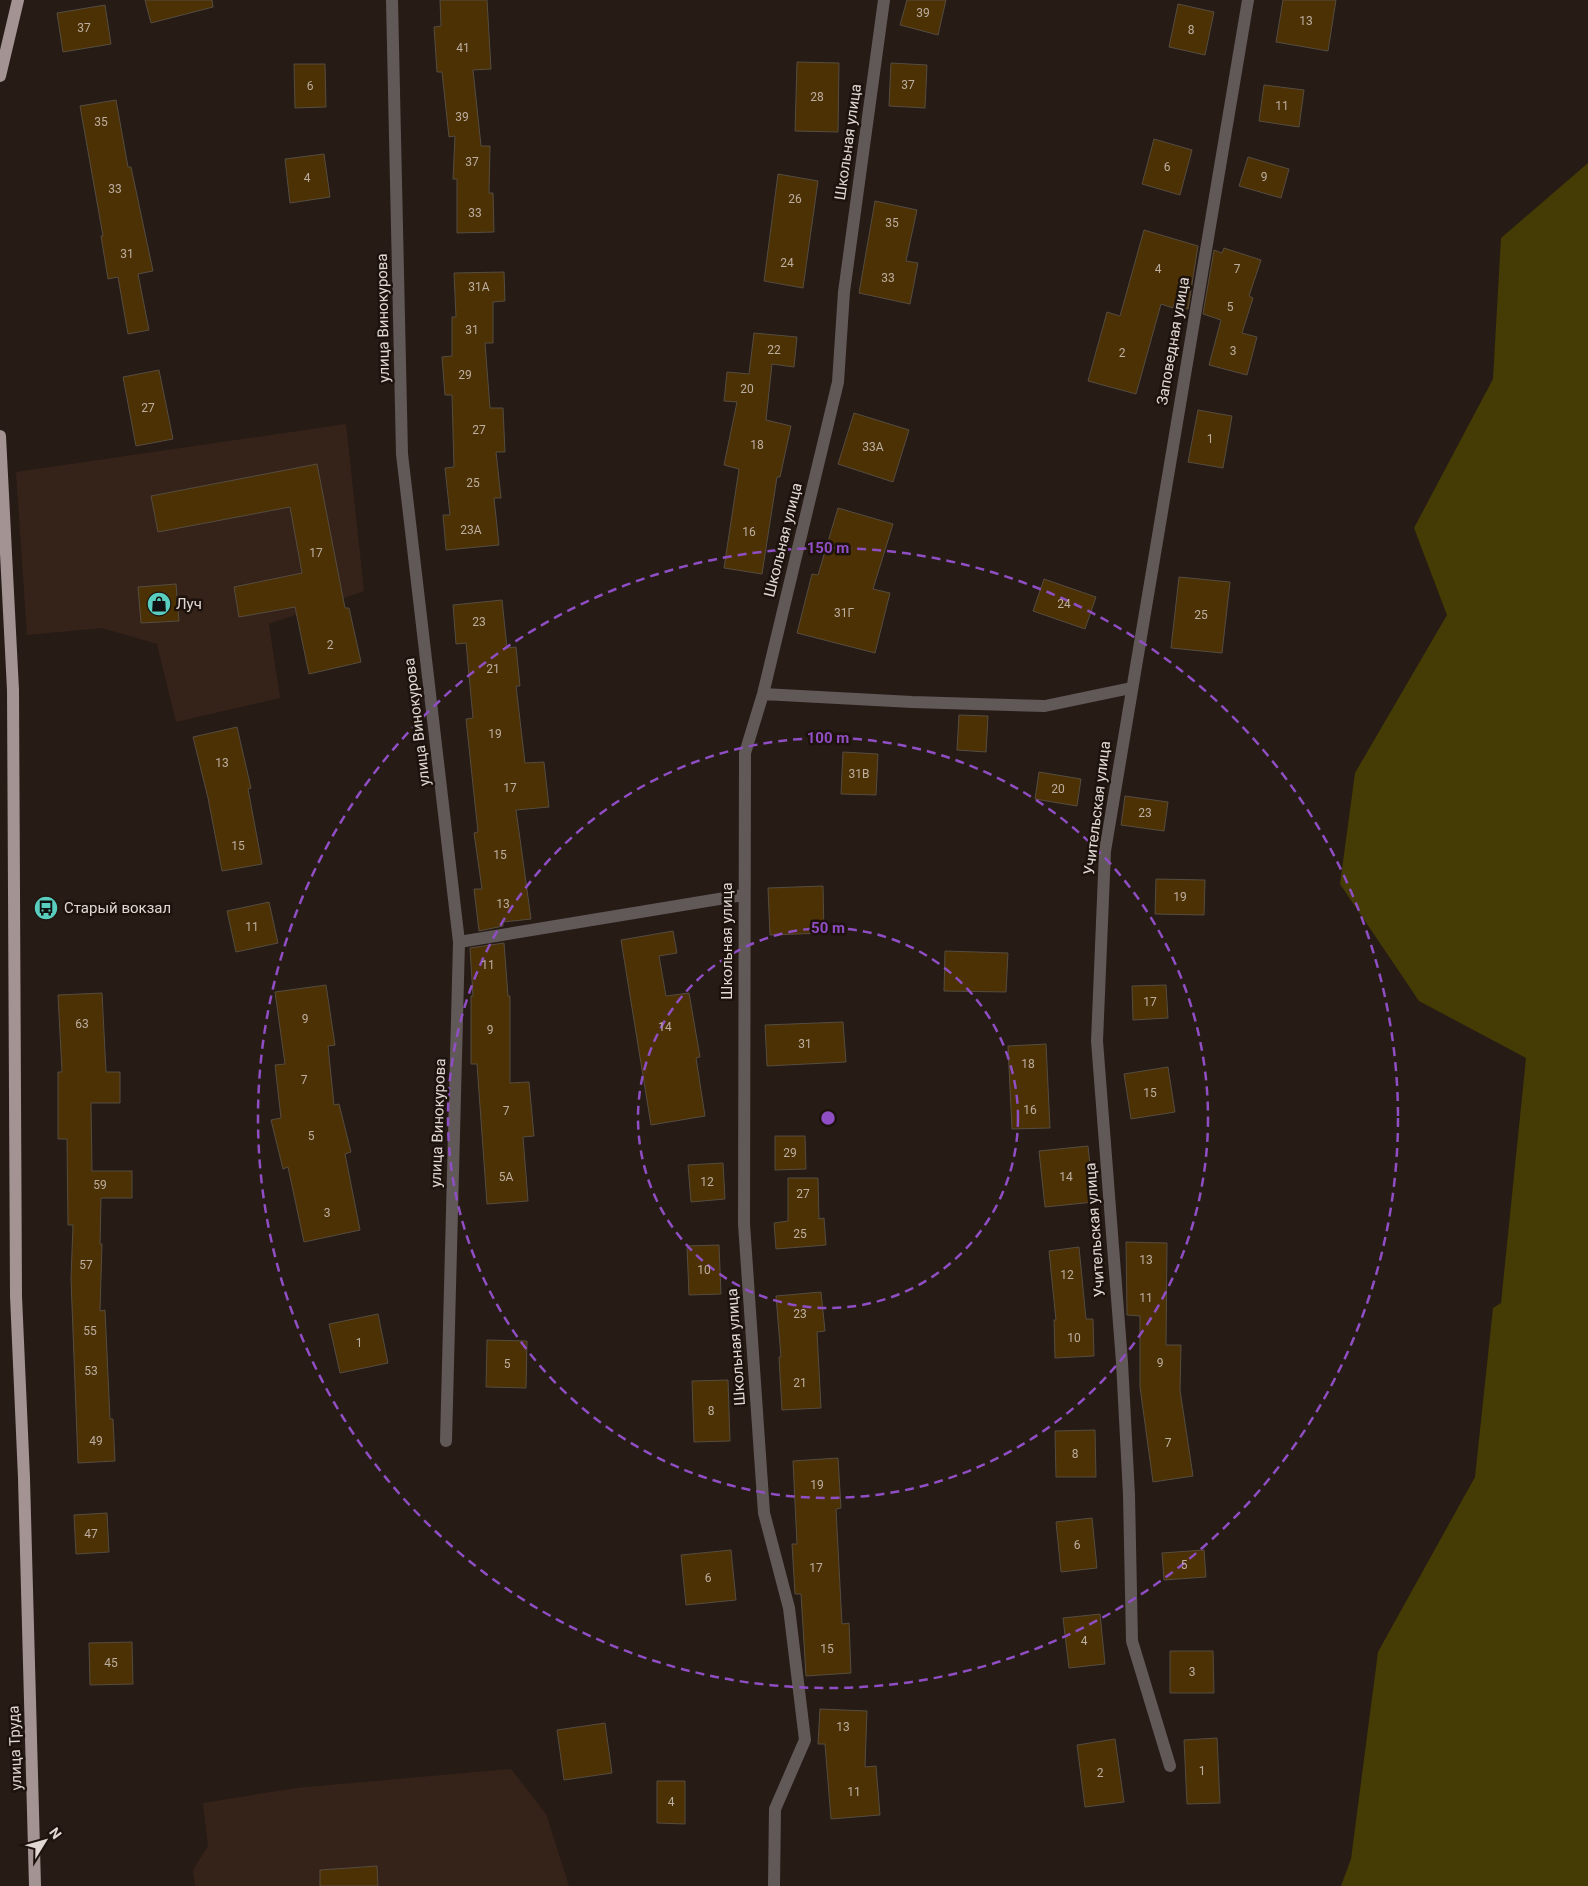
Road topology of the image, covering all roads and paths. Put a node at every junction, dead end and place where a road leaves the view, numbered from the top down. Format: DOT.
graph roads {
  1 [pos="18,0"];
  2 [pos="392,0"];
  3 [pos="884,0"];
  4 [pos="1248,0"];
  5 [pos="0,76"];
  6 [pos="0,436"];
  7 [pos="5,650"];
  8 [pos="1131,688"];
  9 [pos="763,694"];
  10 [pos="743,895"];
  11 [pos="459,942"];
  12 [pos="446,1441"];
  13 [pos="1170,1766"];
  14 [pos="35,1886"];
  15 [pos="774,1886"];
  1 -- 5 [label="main road"];
  2 -- 11 [label="street, улица Винокурова"];
  3 -- 9 [label="street, Школьная улица"];
  4 -- 8 [label="street, Заповедная улица"];
  6 -- 7 [label="main road, улица Труда"];
  7 -- 14 [label="main road, улица Труда"];
  8 -- 9 [label="street"];
  8 -- 13 [label="street, Учительская улица"];
  9 -- 10 [label="street, Школьная улица"];
  10 -- 11 [label="street"];
  10 -- 15 [label="street, Школьная улица"];
  11 -- 12 [label="street, улица Винокурова"];
}
